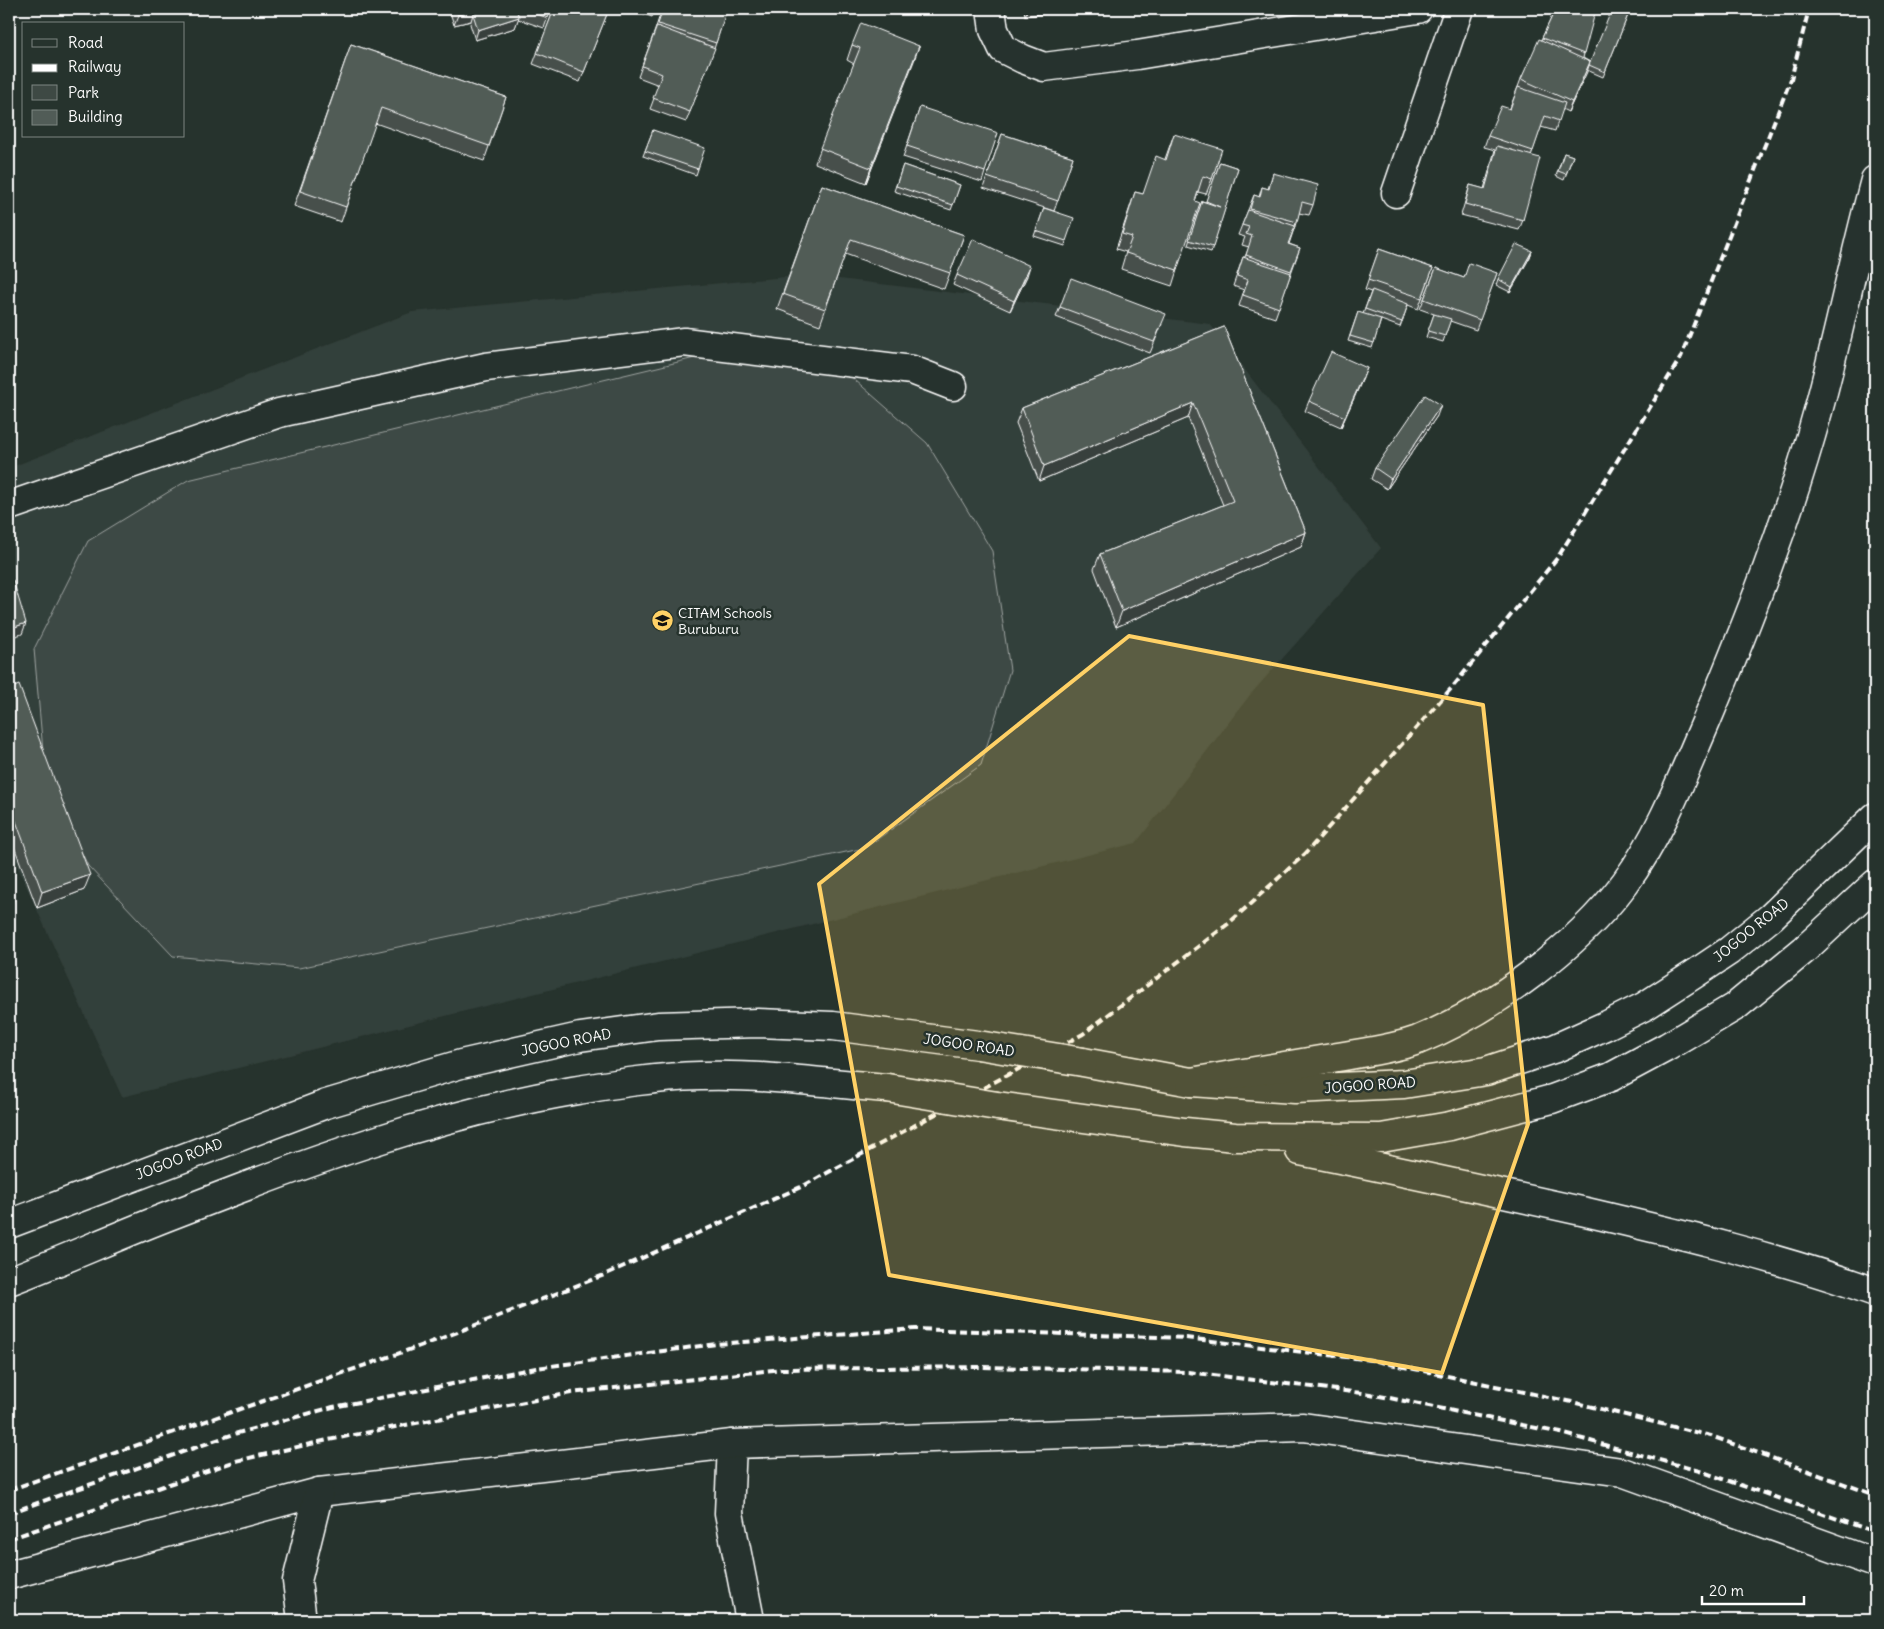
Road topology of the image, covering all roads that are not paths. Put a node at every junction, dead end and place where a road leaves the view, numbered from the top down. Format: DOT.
graph roads {
  1 [pos="991,9"];
  2 [pos="1418,9"];
  3 [pos="1459,9"];
  4 [pos="1875,180"];
  5 [pos="1396,193"];
  6 [pos="953,386"];
  7 [pos="9,506"];
  8 [pos="1875,817"];
  9 [pos="1875,884"];
  10 [pos="1191,1082"];
  11 [pos="1235,1137"];
  12 [pos="9,1224"];
  13 [pos="9,1281"];
  14 [pos="1875,1292"];
  15 [pos="732,1444"];
  16 [pos="319,1492"];
  17 [pos="1875,1563"];
  18 [pos="9,1575"];
  19 [pos="302,1620"];
  20 [pos="750,1620"];
  1 -- 2 [label="main road"];
  3 -- 5 [label="main road"];
  4 -- 10 [label="main road"];
  6 -- 7 [label="main road"];
  8 -- 10 [label="main road, JOGOO ROAD"];
  9 -- 11 [label="main road"];
  10 -- 12 [label="main road, JOGOO ROAD, bridge"];
  11 -- 13 [label="main road, bridge"];
  11 -- 14 [label="main road"];
  15 -- 16 [label="main road"];
  15 -- 17 [label="main road"];
  15 -- 20 [label="main road"];
  16 -- 18 [label="main road"];
  16 -- 19 [label="main road"];
}
